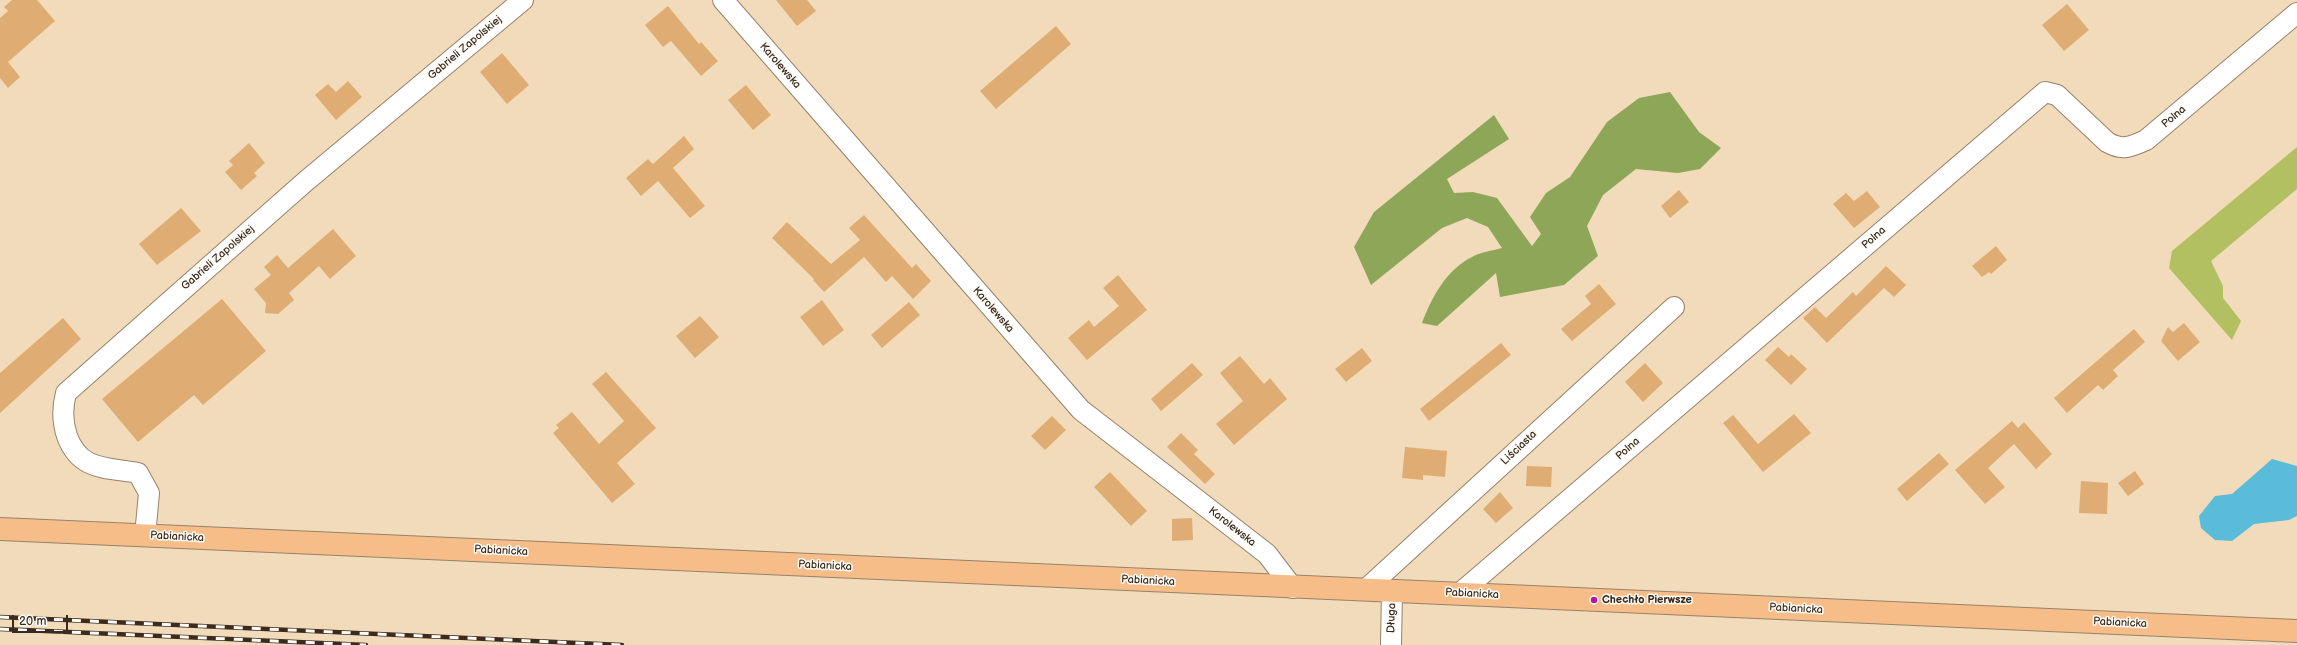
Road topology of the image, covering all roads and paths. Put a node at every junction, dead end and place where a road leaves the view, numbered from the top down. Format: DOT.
graph roads {
  1 [pos="523,0"];
  2 [pos="723,0"];
  3 [pos="2297,13"];
  4 [pos="1674,307"];
  5 [pos="0,529"];
  6 [pos="145,536"];
  7 [pos="1293,588"];
  8 [pos="1365,590"];
  9 [pos="1392,591"];
  10 [pos="1460,593"];
  11 [pos="2297,631"];
  12 [pos="1391,645"];
  1 -- 6 [label="street, Gabrieli Zapolskiej"];
  2 -- 7 [label="street, Karolewska"];
  3 -- 10 [label="street, Polna"];
  4 -- 8 [label="street, Liściasta"];
  5 -- 6 [label="main road, Pabianicka"];
  6 -- 7 [label="main road, Pabianicka"];
  7 -- 8 [label="main road, Pabianicka"];
  8 -- 9 [label="main road, Pabianicka"];
  9 -- 10 [label="main road, Pabianicka"];
  9 -- 12 [label="street, Długa"];
  10 -- 11 [label="main road, Pabianicka"];
}
